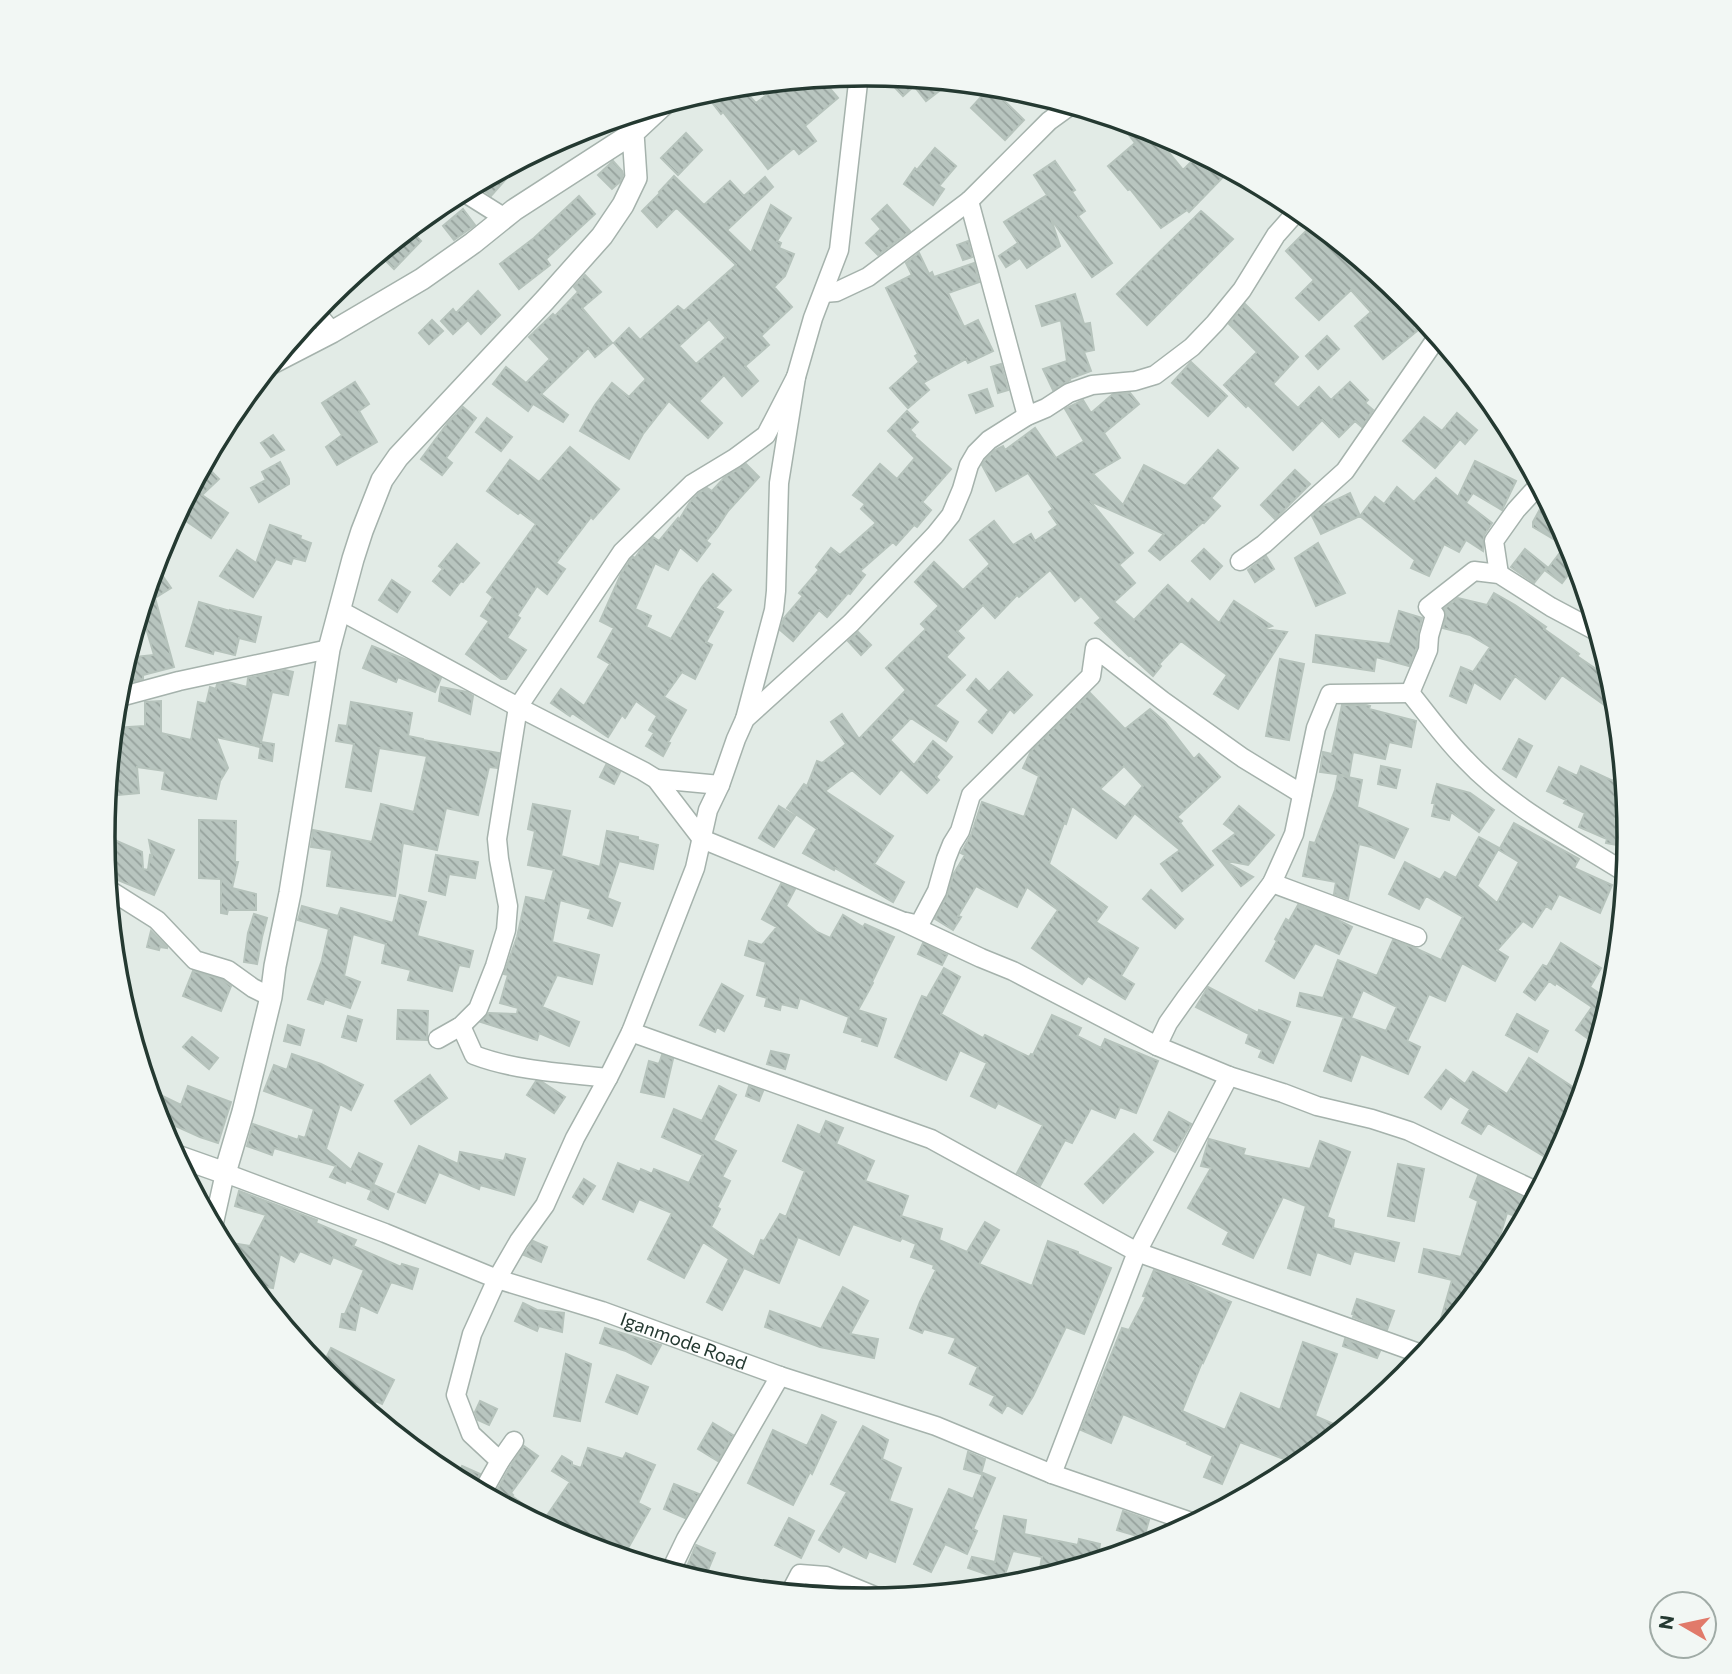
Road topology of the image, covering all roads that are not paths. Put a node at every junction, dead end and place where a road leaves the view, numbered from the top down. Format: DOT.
graph roads {
  1 [pos="858,86"];
  2 [pos="1062,112"];
  3 [pos="648,119"];
  4 [pos="636,122"];
  5 [pos="633,133"];
  6 [pos="472,197"];
  7 [pos="969,201"];
  8 [pos="505,218"];
  9 [pos="1291,218"];
  10 [pos="824,293"];
  11 [pos="322,320"];
  12 [pos="332,332"];
  13 [pos="1433,344"];
  14 [pos="293,352"];
  15 [pos="796,377"];
  16 [pos="1027,416"];
  17 [pos="1533,492"];
  18 [pos="1494,541"];
  19 [pos="1240,561"];
  20 [pos="1474,571"];
  21 [pos="1499,574"];
  22 [pos="340,610"];
  23 [pos="1587,626"];
  24 [pos="329,649"];
  25 [pos="1410,693"];
  26 [pos="128,695"];
  27 [pos="518,707"];
  28 [pos="745,719"];
  29 [pos="656,779"];
  30 [pos="720,785"];
  31 [pos="1302,794"];
  32 [pos="702,839"];
  33 [pos="1616,867"];
  34 [pos="1272,883"];
  35 [pos="117,895"];
  36 [pos="904,922"];
  37 [pos="1417,937"];
  38 [pos="271,997"];
  39 [pos="461,1026"];
  40 [pos="631,1032"];
  41 [pos="438,1039"];
  42 [pos="1157,1046"];
  43 [pos="1229,1076"];
  44 [pos="608,1078"];
  45 [pos="188,1160"];
  46 [pos="225,1173"];
  47 [pos="1530,1188"];
  48 [pos="216,1214"];
  49 [pos="1138,1252"];
  50 [pos="497,1279"];
  51 [pos="1414,1350"];
  52 [pos="780,1376"];
  53 [pos="514,1441"];
  54 [pos="500,1461"];
  55 [pos="1052,1474"];
  56 [pos="486,1486"];
  57 [pos="1181,1519"];
  58 [pos="674,1563"];
  59 [pos="794,1585"];
  60 [pos="855,1588"];
  1 -- 10 [label="street"];
  2 -- 7 [label="street"];
  3 -- 5 [label="street"];
  4 -- 5 [label="street"];
  5 -- 8 [label="street"];
  5 -- 22 [label="street"];
  6 -- 8 [label="street"];
  7 -- 10 [label="street"];
  7 -- 16 [label="street"];
  8 -- 12 [label="street"];
  9 -- 16 [label="street"];
  10 -- 15 [label="street"];
  11 -- 12 [label="street"];
  12 -- 14 [label="street"];
  13 -- 19 [label="street"];
  15 -- 27 [label="street"];
  15 -- 28 [label="street"];
  16 -- 28 [label="street"];
  17 -- 18 [label="street"];
  18 -- 20 [label="street"];
  18 -- 21 [label="street"];
  20 -- 21 [label="street"];
  20 -- 25 [label="street"];
  21 -- 23 [label="street"];
  22 -- 24 [label="street"];
  22 -- 27 [label="street"];
  24 -- 26 [label="street"];
  24 -- 38 [label="street"];
  25 -- 31 [label="street"];
  25 -- 33 [label="street"];
  27 -- 29 [label="street"];
  27 -- 39 [label="street"];
  28 -- 30 [label="street"];
  29 -- 30 [label="street"];
  29 -- 32 [label="street"];
  30 -- 32 [label="street"];
  31 -- 34 [label="street"];
  31 -- 36 [label="street"];
  32 -- 36 [label="street"];
  32 -- 40 [label="street"];
  34 -- 37 [label="street"];
  34 -- 42 [label="street"];
  35 -- 38 [label="street"];
  36 -- 42 [label="street"];
  38 -- 46 [label="street"];
  39 -- 41 [label="street"];
  39 -- 44 [label="street"];
  40 -- 44 [label="street"];
  40 -- 49 [label="street"];
  42 -- 43 [label="street"];
  43 -- 47 [label="street"];
  43 -- 49 [label="street"];
  44 -- 50 [label="street"];
  45 -- 46 [label="street, Iganmode Road"];
  46 -- 48 [label="street"];
  46 -- 50 [label="street, Iganmode Road"];
  49 -- 51 [label="street"];
  49 -- 55 [label="street"];
  50 -- 52 [label="street, Iganmode Road"];
  50 -- 54 [label="street"];
  52 -- 55 [label="street, Iganmode Road"];
  52 -- 58 [label="street"];
  53 -- 54 [label="street"];
  54 -- 56 [label="street"];
  55 -- 57 [label="street, Iganmode Road"];
  59 -- 60 [label="street"];
}
